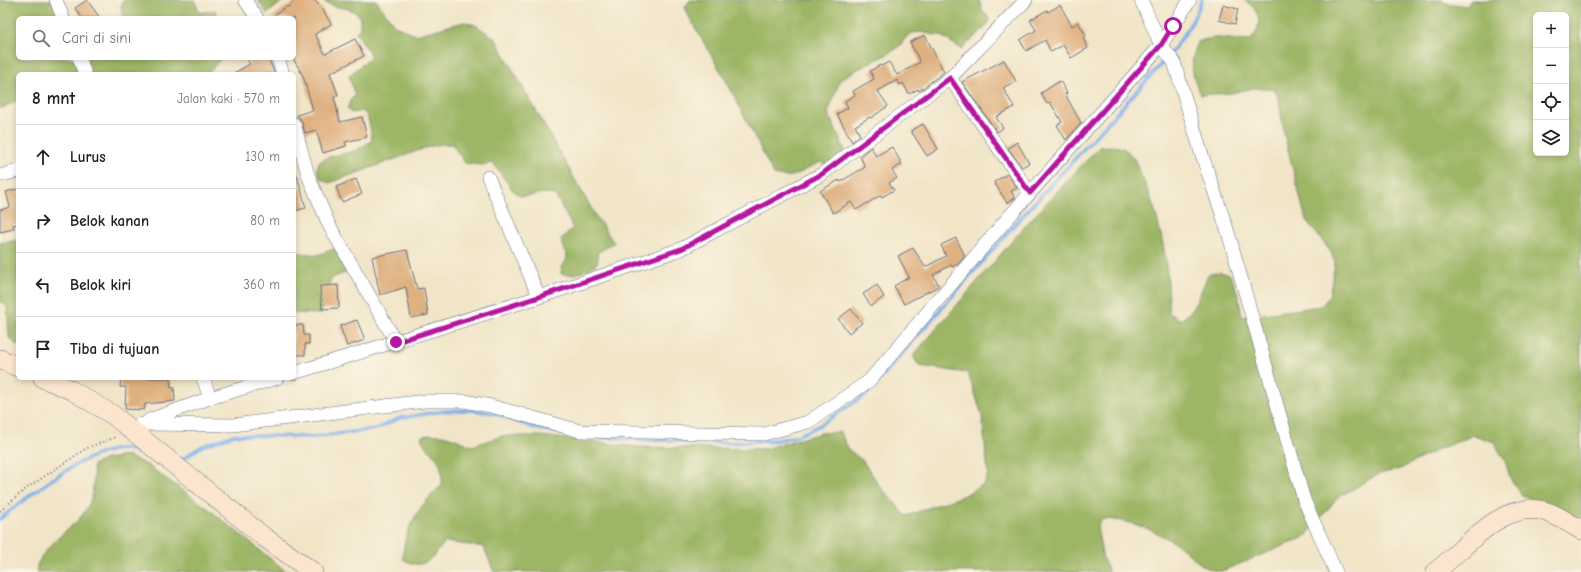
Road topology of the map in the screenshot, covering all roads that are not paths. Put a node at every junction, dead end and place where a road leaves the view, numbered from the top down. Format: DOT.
graph roads {
  1 [pos="56,0"];
  2 [pos="245,0"];
  3 [pos="1026,0"];
  4 [pos="1141,0"];
  5 [pos="1190,0"];
  6 [pos="62,16"];
  7 [pos="255,16"];
  8 [pos="1164,47"];
  9 [pos="79,60"];
  10 [pos="279,60"];
  11 [pos="84,72"];
  12 [pos="282,72"];
  13 [pos="950,78"];
  14 [pos="296,131"];
  15 [pos="16,172"];
  16 [pos="3,175"];
  17 [pos="488,177"];
  18 [pos="1030,193"];
  19 [pos="539,297"];
  20 [pos="396,342"];
  21 [pos="0,359"];
  22 [pos="16,366"];
  23 [pos="296,372"];
  24 [pos="48,380"];
  25 [pos="204,380"];
  26 [pos="270,380"];
  27 [pos="210,398"];
  28 [pos="136,427"];
  29 [pos="1581,530"];
  30 [pos="312,572"];
  31 [pos="1336,572"];
  32 [pos="1434,572"];
  1 -- 6 [label="street"];
  2 -- 7 [label="street"];
  3 -- 13 [label="street"];
  4 -- 8 [label="street"];
  5 -- 8 [label="street"];
  8 -- 18 [label="street"];
  8 -- 31 [label="street"];
  9 -- 11 [label="street"];
  10 -- 12 [label="street"];
  13 -- 18 [label="street"];
  13 -- 19 [label="street"];
  14 -- 20 [label="street"];
  15 -- 16 [label="street"];
  17 -- 19 [label="street"];
  18 -- 28 [label="street"];
  19 -- 20 [label="street"];
  20 -- 23 [label="street"];
  21 -- 22 [label="main road"];
  24 -- 28 [label="main road"];
  25 -- 27 [label="street"];
  26 -- 27 [label="street"];
  27 -- 28 [label="street"];
  28 -- 30 [label="main road"];
  29 -- 32 [label="main road"];
}
